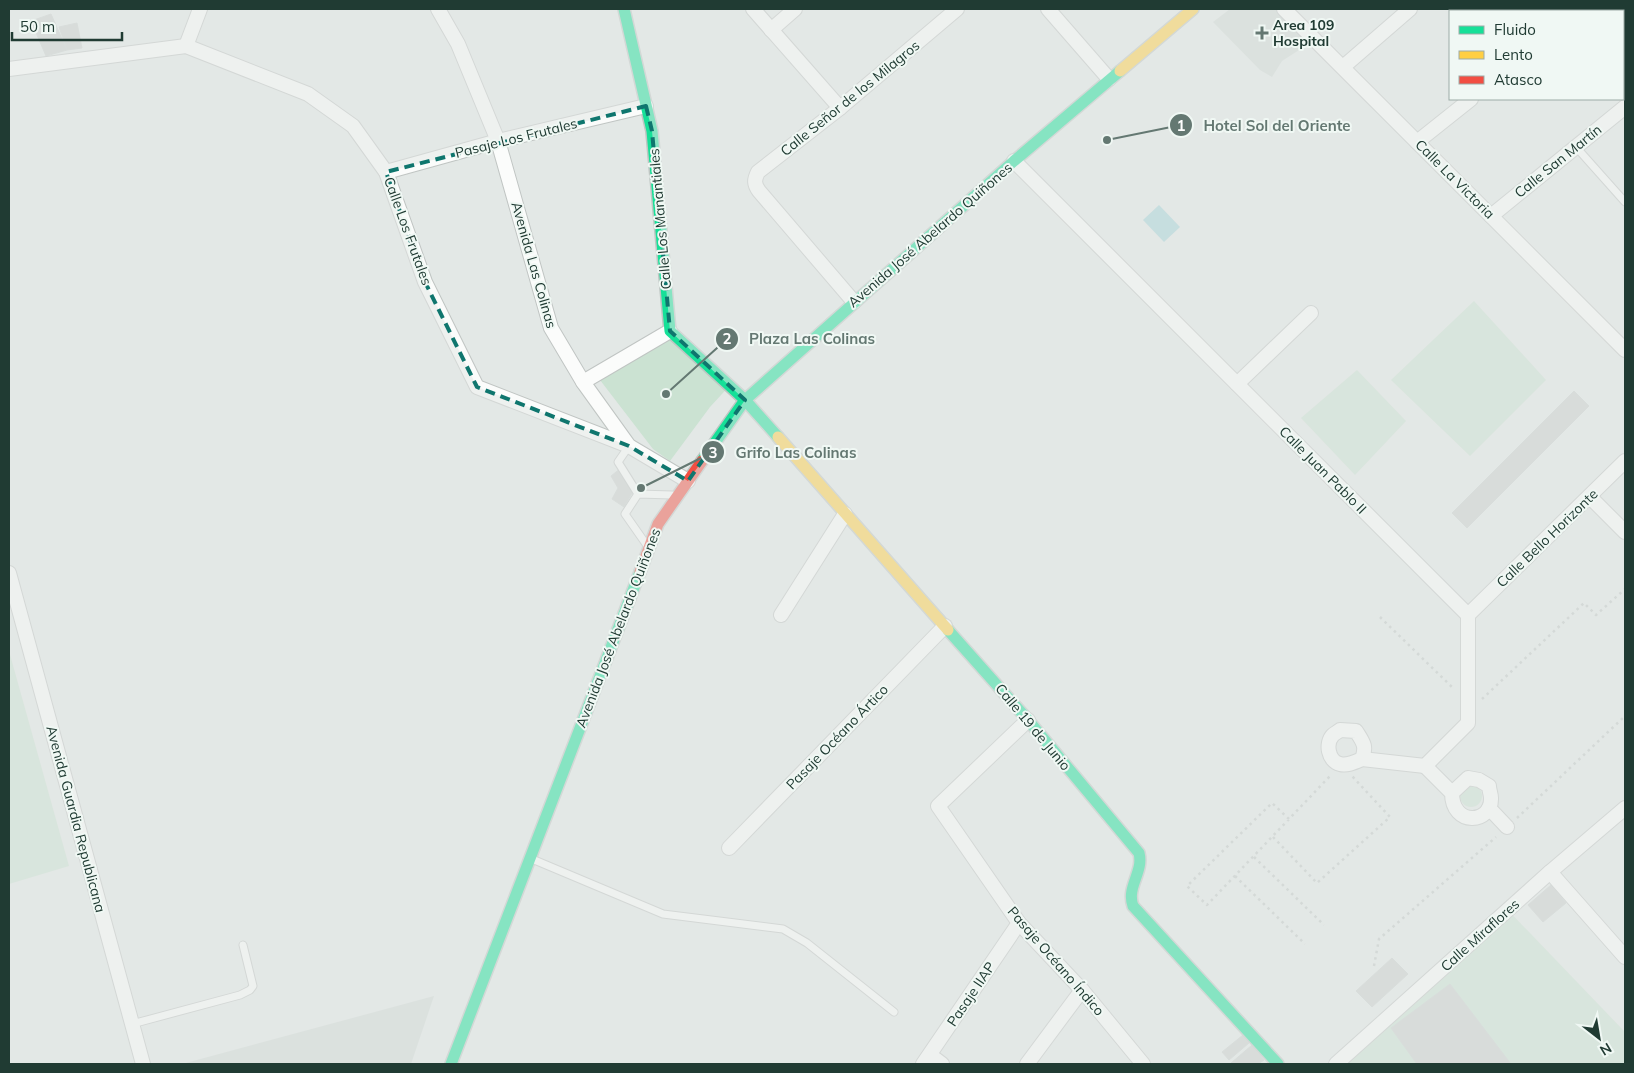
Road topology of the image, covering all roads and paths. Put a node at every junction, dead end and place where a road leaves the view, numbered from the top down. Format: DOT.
graph roads {
  1 [pos="200,9"];
  2 [pos="438,9"];
  3 [pos="624,9"];
  4 [pos="753,9"];
  5 [pos="795,9"];
  6 [pos="957,9"];
  7 [pos="1048,9"];
  8 [pos="1193,9"];
  9 [pos="1284,9"];
  10 [pos="1410,9"];
  11 [pos="771,30"];
  12 [pos="186,46"];
  13 [pos="1343,67"];
  14 [pos="9,69"];
  15 [pos="1109,79"];
  16 [pos="1470,100"];
  17 [pos="646,106"];
  18 [pos="1625,107"];
  19 [pos="840,108"];
  20 [pos="498,141"];
  21 [pos="1418,142"];
  22 [pos="1576,147"];
  23 [pos="1014,161"];
  24 [pos="386,172"];
  25 [pos="1625,202"];
  26 [pos="1492,216"];
  27 [pos="854,302"];
  28 [pos="1311,313"];
  29 [pos="670,331"];
  30 [pos="1625,350"];
  31 [pos="583,382"];
  32 [pos="1237,384"];
  33 [pos="745,400"];
  34 [pos="630,446"];
  35 [pos="1625,461"];
  36 [pos="688,481"];
  37 [pos="638,494"];
  38 [pos="678,496"];
  39 [pos="1590,498"];
  40 [pos="846,514"];
  41 [pos="1625,532"];
  42 [pos="649,549"];
  43 [pos="9,573"];
  44 [pos="1625,589"];
  45 [pos="781,615"];
  46 [pos="1468,615"];
  47 [pos="1380,617"];
  48 [pos="945,626"];
  49 [pos="1468,707"];
  50 [pos="1625,716"];
  51 [pos="1028,720"];
  52 [pos="1362,759"];
  53 [pos="1341,765"];
  54 [pos="1425,766"];
  55 [pos="1452,793"];
  56 [pos="1489,808"];
  57 [pos="1625,808"];
  58 [pos="1289,819"];
  59 [pos="1507,827"];
  60 [pos="1273,837"];
  61 [pos="729,848"];
  62 [pos="1254,857"];
  63 [pos="529,858"];
  64 [pos="1550,872"];
  65 [pos="1235,876"];
  66 [pos="1019,923"];
  67 [pos="1324,925"];
  68 [pos="1305,944"];
  69 [pos="243,945"];
  70 [pos="1625,957"];
  71 [pos="1374,966"];
  72 [pos="1082,990"];
  73 [pos="894,1012"];
  74 [pos="132,1024"];
  75 [pos="926,1060"];
  76 [pos="1138,1062"];
  77 [pos="143,1064"];
  78 [pos="451,1064"];
  79 [pos="942,1064"];
  80 [pos="1027,1064"];
  81 [pos="1278,1064"];
  82 [pos="1336,1064"];
  1 -- 12 [label="street"];
  2 -- 20 [label="street, Avenida Las Colinas"];
  3 -- 17 [label="main road, Calle Los Manantiales"];
  4 -- 11 [label="street"];
  5 -- 11 [label="street"];
  6 -- 19 [label="street, Calle Señor de los Milagros"];
  7 -- 15 [label="street"];
  8 -- 15 [label="main road, Avenida José Abelardo Quiñones"];
  9 -- 13 [label="street, Calle La Victoria"];
  10 -- 13 [label="street"];
  11 -- 19 [label="street"];
  12 -- 14 [label="street, Calle Los Frutales"];
  12 -- 24 [label="street, Calle Los Frutales"];
  13 -- 21 [label="street, Calle La Victoria"];
  15 -- 23 [label="main road, Avenida José Abelardo Quiñones"];
  16 -- 21 [label="street"];
  17 -- 20 [label="street, Pasaje Los Frutales"];
  17 -- 29 [label="main road, Calle Los Manantiales"];
  18 -- 22 [label="street, Calle San Martín"];
  19 -- 27 [label="street, Calle Señor de los Milagros"];
  20 -- 24 [label="street, Pasaje Los Frutales"];
  20 -- 31 [label="street, Avenida Las Colinas"];
  21 -- 26 [label="street, Calle La Victoria"];
  22 -- 25 [label="lane"];
  22 -- 26 [label="street, Calle San Martín"];
  23 -- 27 [label="main road, Avenida José Abelardo Quiñones"];
  23 -- 32 [label="street, Calle Juan Pablo II"];
  24 -- 34 [label="street, Calle Los Frutales"];
  26 -- 30 [label="street, Calle La Victoria"];
  27 -- 33 [label="main road, Avenida José Abelardo Quiñones"];
  28 -- 32 [label="street"];
  29 -- 31 [label="street"];
  29 -- 33 [label="main road"];
  31 -- 34 [label="street, Avenida Las Colinas"];
  32 -- 46 [label="street, Calle Juan Pablo II"];
  33 -- 36 [label="main road, Avenida José Abelardo Quiñones"];
  33 -- 40 [label="main road, Calle 19 de Junio"];
  34 -- 36 [label="street, Avenida Las Colinas"];
  34 -- 37 [label="lane"];
  35 -- 39 [label="street, Calle Bello Horizonte"];
  36 -- 38 [label="main road, Avenida José Abelardo Quiñones"];
  37 -- 38 [label="lane"];
  37 -- 42 [label="lane"];
  38 -- 42 [label="main road, Avenida José Abelardo Quiñones"];
  39 -- 41 [label="street"];
  39 -- 46 [label="street, Calle Bello Horizonte"];
  40 -- 45 [label="street"];
  40 -- 48 [label="main road, Calle 19 de Junio"];
  42 -- 63 [label="main road, Avenida José Abelardo Quiñones"];
  43 -- 74 [label="street, Avenida Guardia Republicana"];
  44 -- 49 [label="path"];
  46 -- 49 [label="street"];
  47 -- 49 [label="path"];
  48 -- 51 [label="main road, Calle 19 de Junio"];
  48 -- 61 [label="street, Pasaje Océano Ártico"];
  49 -- 54 [label="street"];
  50 -- 59 [label="path"];
  51 -- 66 [label="street, Pasaje Océano Índico"];
  51 -- 81 [label="main road, Calle 19 de Junio"];
  52 -- 53 [label="street"];
  52 -- 53 [label="street"];
  52 -- 54 [label="street"];
  53 -- 58 [label="path"];
  53 -- 60 [label="path"];
  54 -- 55 [label="street"];
  55 -- 56 [label="street"];
  55 -- 56 [label="street"];
  56 -- 59 [label="street"];
  57 -- 64 [label="street, Calle Miraflores"];
  58 -- 60 [label="path"];
  58 -- 65 [label="path"];
  59 -- 71 [label="path"];
  60 -- 62 [label="path"];
  62 -- 65 [label="path"];
  62 -- 67 [label="path"];
  63 -- 73 [label="lane"];
  63 -- 78 [label="main road, Avenida José Abelardo Quiñones"];
  64 -- 70 [label="street"];
  64 -- 82 [label="street, Calle Miraflores"];
  65 -- 68 [label="path"];
  66 -- 72 [label="street, Pasaje Océano Índico"];
  66 -- 75 [label="street, Pasaje IIAP"];
  69 -- 74 [label="lane"];
  72 -- 76 [label="street, Pasaje Océano Índico"];
  72 -- 80 [label="street"];
  74 -- 77 [label="street, Avenida Guardia Republicana"];
  75 -- 79 [label="street"];
}
